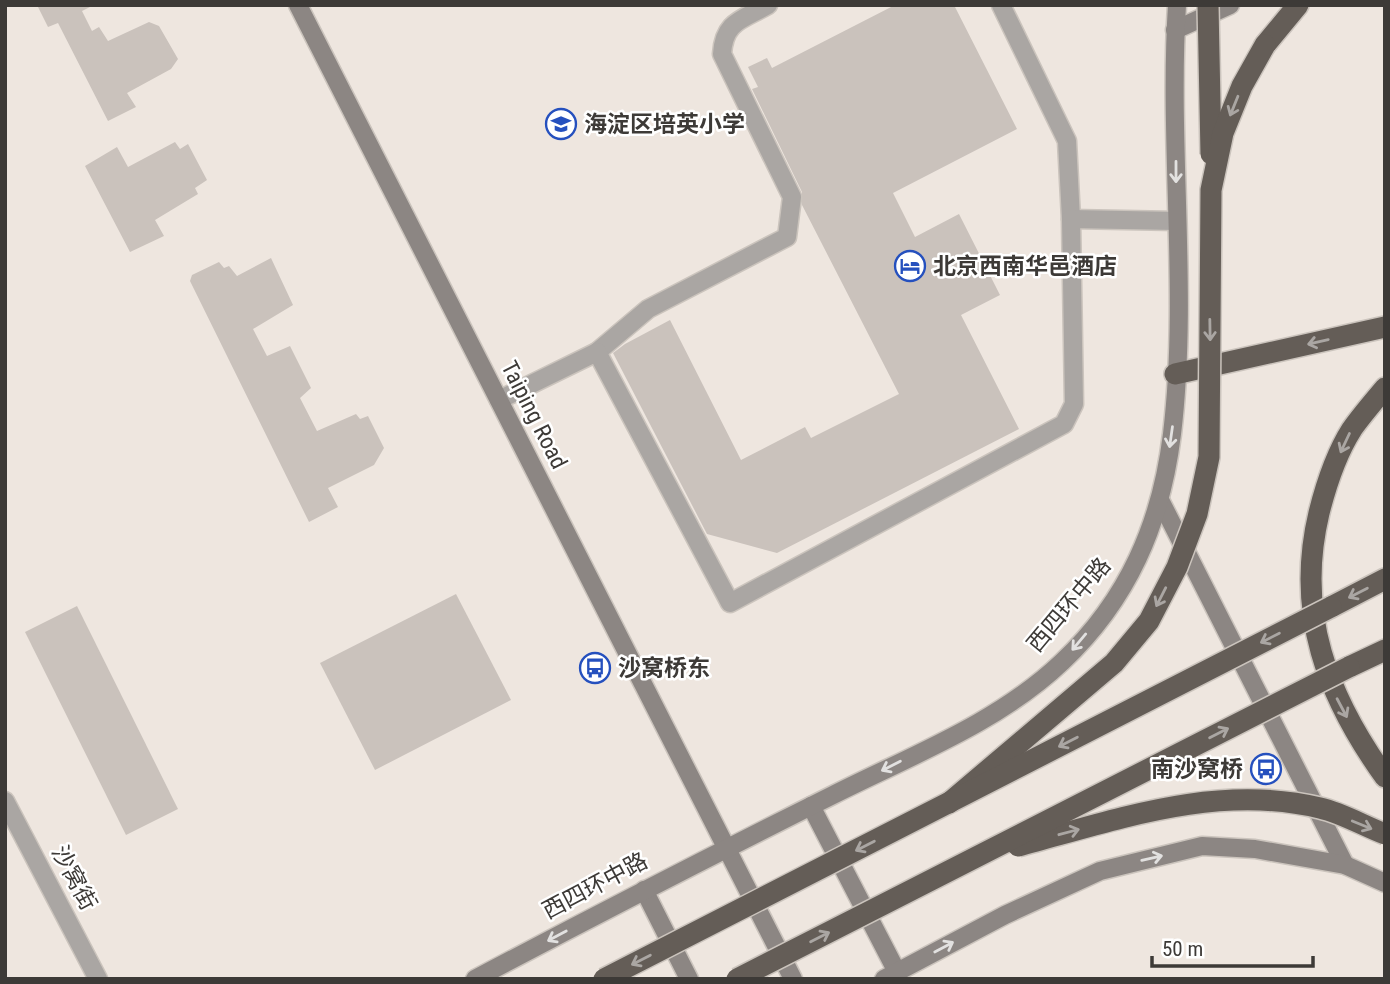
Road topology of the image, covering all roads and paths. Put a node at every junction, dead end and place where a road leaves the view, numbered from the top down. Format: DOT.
graph roads {
  1 [pos="298,5"];
  2 [pos="768,5"];
  3 [pos="1001,5"];
  4 [pos="1168,5"];
  5 [pos="1177,5"];
  6 [pos="1208,5"];
  7 [pos="1230,5"];
  8 [pos="1298,5"];
  9 [pos="1175,30"];
  10 [pos="1211,190"];
  11 [pos="1071,219"];
  12 [pos="1177,221"];
  13 [pos="1385,327"];
  14 [pos="597,352"];
  15 [pos="1175,374"];
  16 [pos="1385,388"];
  17 [pos="499,400"];
  18 [pos="1160,500"];
  19 [pos="1385,579"];
  20 [pos="1385,650"];
  21 [pos="1385,777"];
  22 [pos="5,800"];
  23 [pos="949,803"];
  24 [pos="811,806"];
  25 [pos="1385,834"];
  26 [pos="726,848"];
  27 [pos="979,856"];
  28 [pos="1345,865"];
  29 [pos="1385,883"];
  30 [pos="644,890"];
  31 [pos="890,975"];
  32 [pos="98,979"];
  33 [pos="475,979"];
  34 [pos="604,979"];
  35 [pos="689,979"];
  36 [pos="737,979"];
  37 [pos="793,979"];
  1 -- 17 [label="street, Taiping Road"];
  2 -- 14 [label="street"];
  3 -- 11 [label="street"];
  4 -- 9 [label="street"];
  5 -- 9 [label="street"];
  6 -- 10 [label="highway, bridge"];
  7 -- 9 [label="street"];
  8 -- 10 [label="highway, one-way, bridge"];
  9 -- 12 [label="street, 西四环中路, one-way"];
  10 -- 23 [label="highway, one-way, bridge"];
  11 -- 12 [label="street"];
  11 -- 14 [label="street"];
  12 -- 15 [label="street, 西四环中路"];
  13 -- 15 [label="highway, one-way"];
  14 -- 17 [label="street"];
  15 -- 18 [label="street, 西四环中路, one-way"];
  16 -- 21 [label="highway, one-way"];
  17 -- 26 [label="street, Taiping Road"];
  18 -- 24 [label="street, 西四环中路, one-way"];
  18 -- 28 [label="street"];
  19 -- 23 [label="highway, one-way, bridge"];
  27 -- 20 [label="highway, one-way, bridge"];
  22 -- 32 [label="street, 沙窝街"];
  23 -- 34 [label="highway, one-way, bridge"];
  24 -- 26 [label="street, 西四环中路"];
  24 -- 31 [label="street"];
  27 -- 25 [label="highway, one-way, bridge"];
  26 -- 30 [label="street, 西四环中路"];
  26 -- 37 [label="street, Taiping Road"];
  36 -- 27 [label="highway, one-way, bridge"];
  28 -- 29 [label="street"];
  31 -- 28 [label="street, one-way"];
  30 -- 33 [label="street, 西四环中路, one-way"];
  30 -- 35 [label="street"];
}
